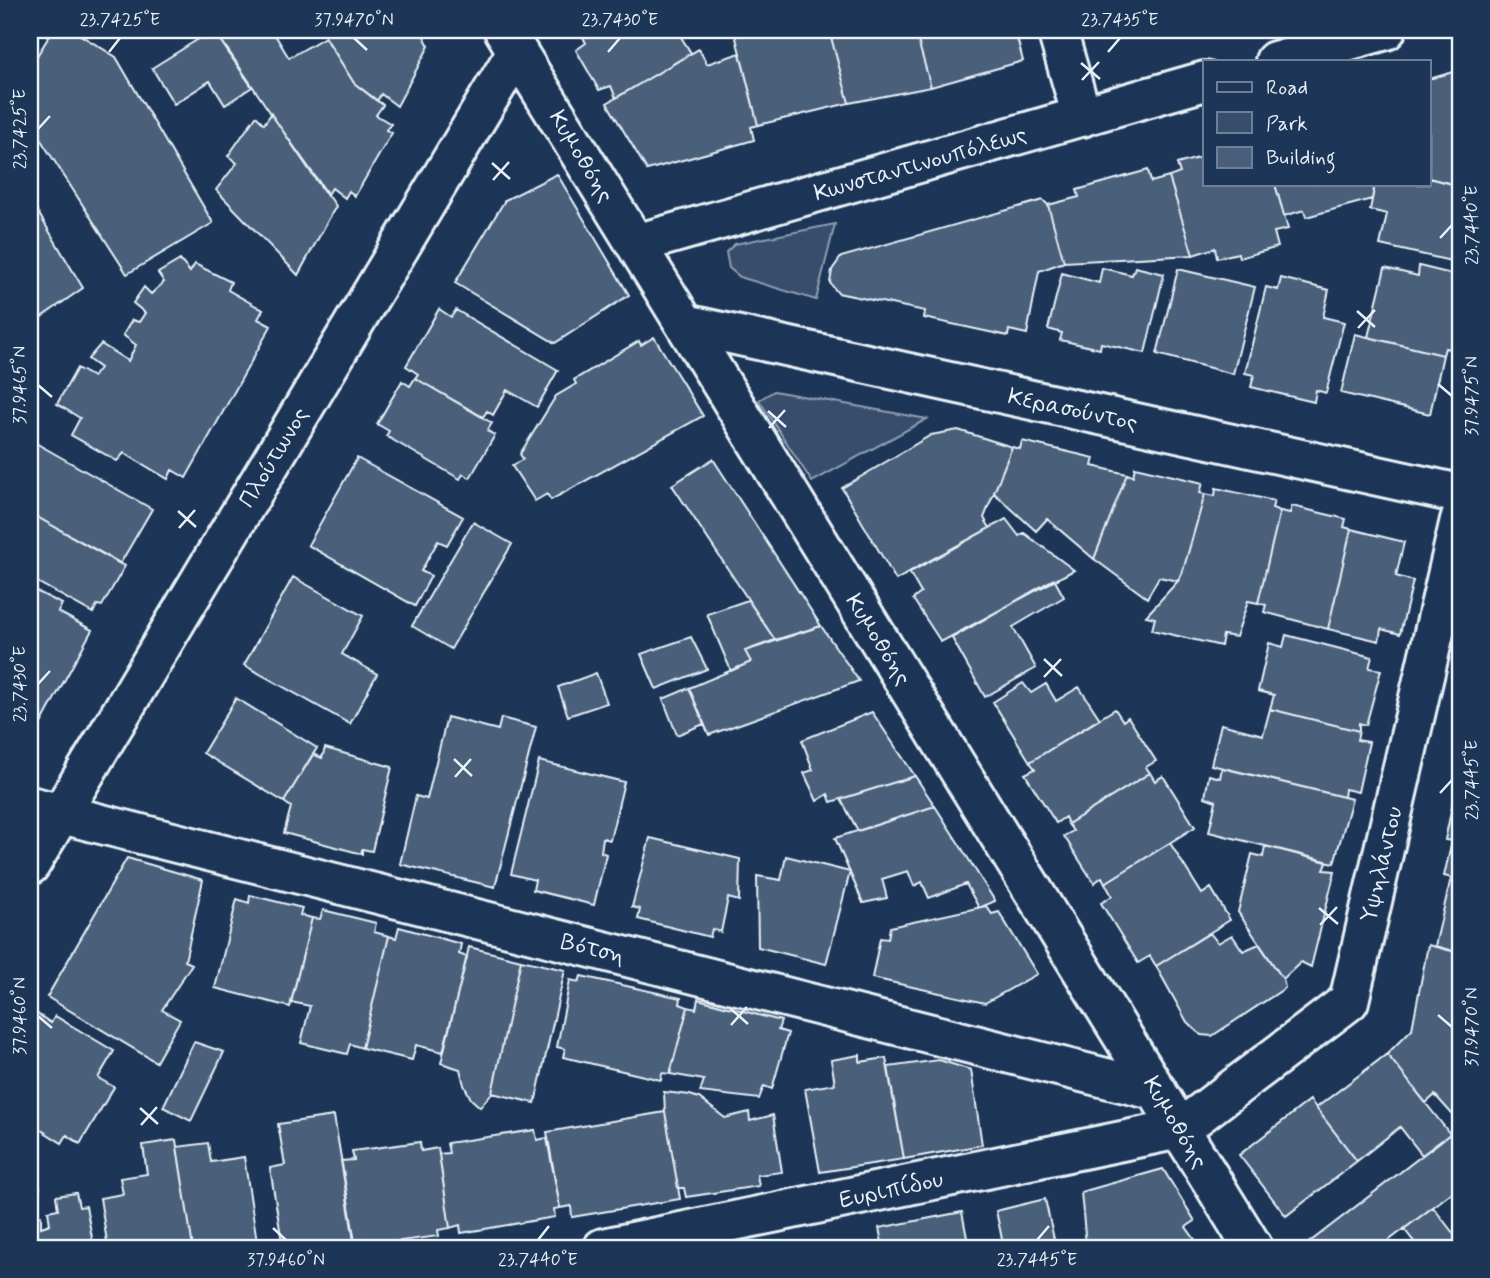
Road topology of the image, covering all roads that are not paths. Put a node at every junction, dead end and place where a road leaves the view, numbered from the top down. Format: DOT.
graph roads {
  1 [pos="1057,30"];
  2 [pos="1386,30"];
  3 [pos="511,40"];
  4 [pos="1279,60"];
  5 [pos="1203,83"];
  6 [pos="1082,117"];
  7 [pos="636,244"];
  8 [pos="685,324"];
  9 [pos="1460,494"];
  10 [pos="1460,520"];
  11 [pos="45,810"];
  12 [pos="30,865"];
  13 [pos="1157,1091"];
  14 [pos="1180,1129"];
  15 [pos="603,1248"];
  16 [pos="1253,1248"];
  1 -- 6 [label="street"];
  2 -- 4 [label="street"];
  3 -- 7 [label="street, Κυμοθόης"];
  3 -- 11 [label="street, Πλούτωνος"];
  5 -- 6 [label="street, Κωνσταντινουπόλεως"];
  6 -- 7 [label="street, Κωνσταντινουπόλεως"];
  7 -- 8 [label="street, Κυμοθόης"];
  8 -- 9 [label="street, Κερασούντος"];
  8 -- 13 [label="street, Κυμοθόης"];
  10 -- 14 [label="street, Υψηλάντου"];
  11 -- 12 [label="street, Πλούτωνος"];
  11 -- 13 [label="street, Βότση"];
  13 -- 14 [label="street, Κυμοθόης"];
  14 -- 15 [label="street, Ευριπίδου"];
  14 -- 16 [label="street, Κυμοθόης"];
}
